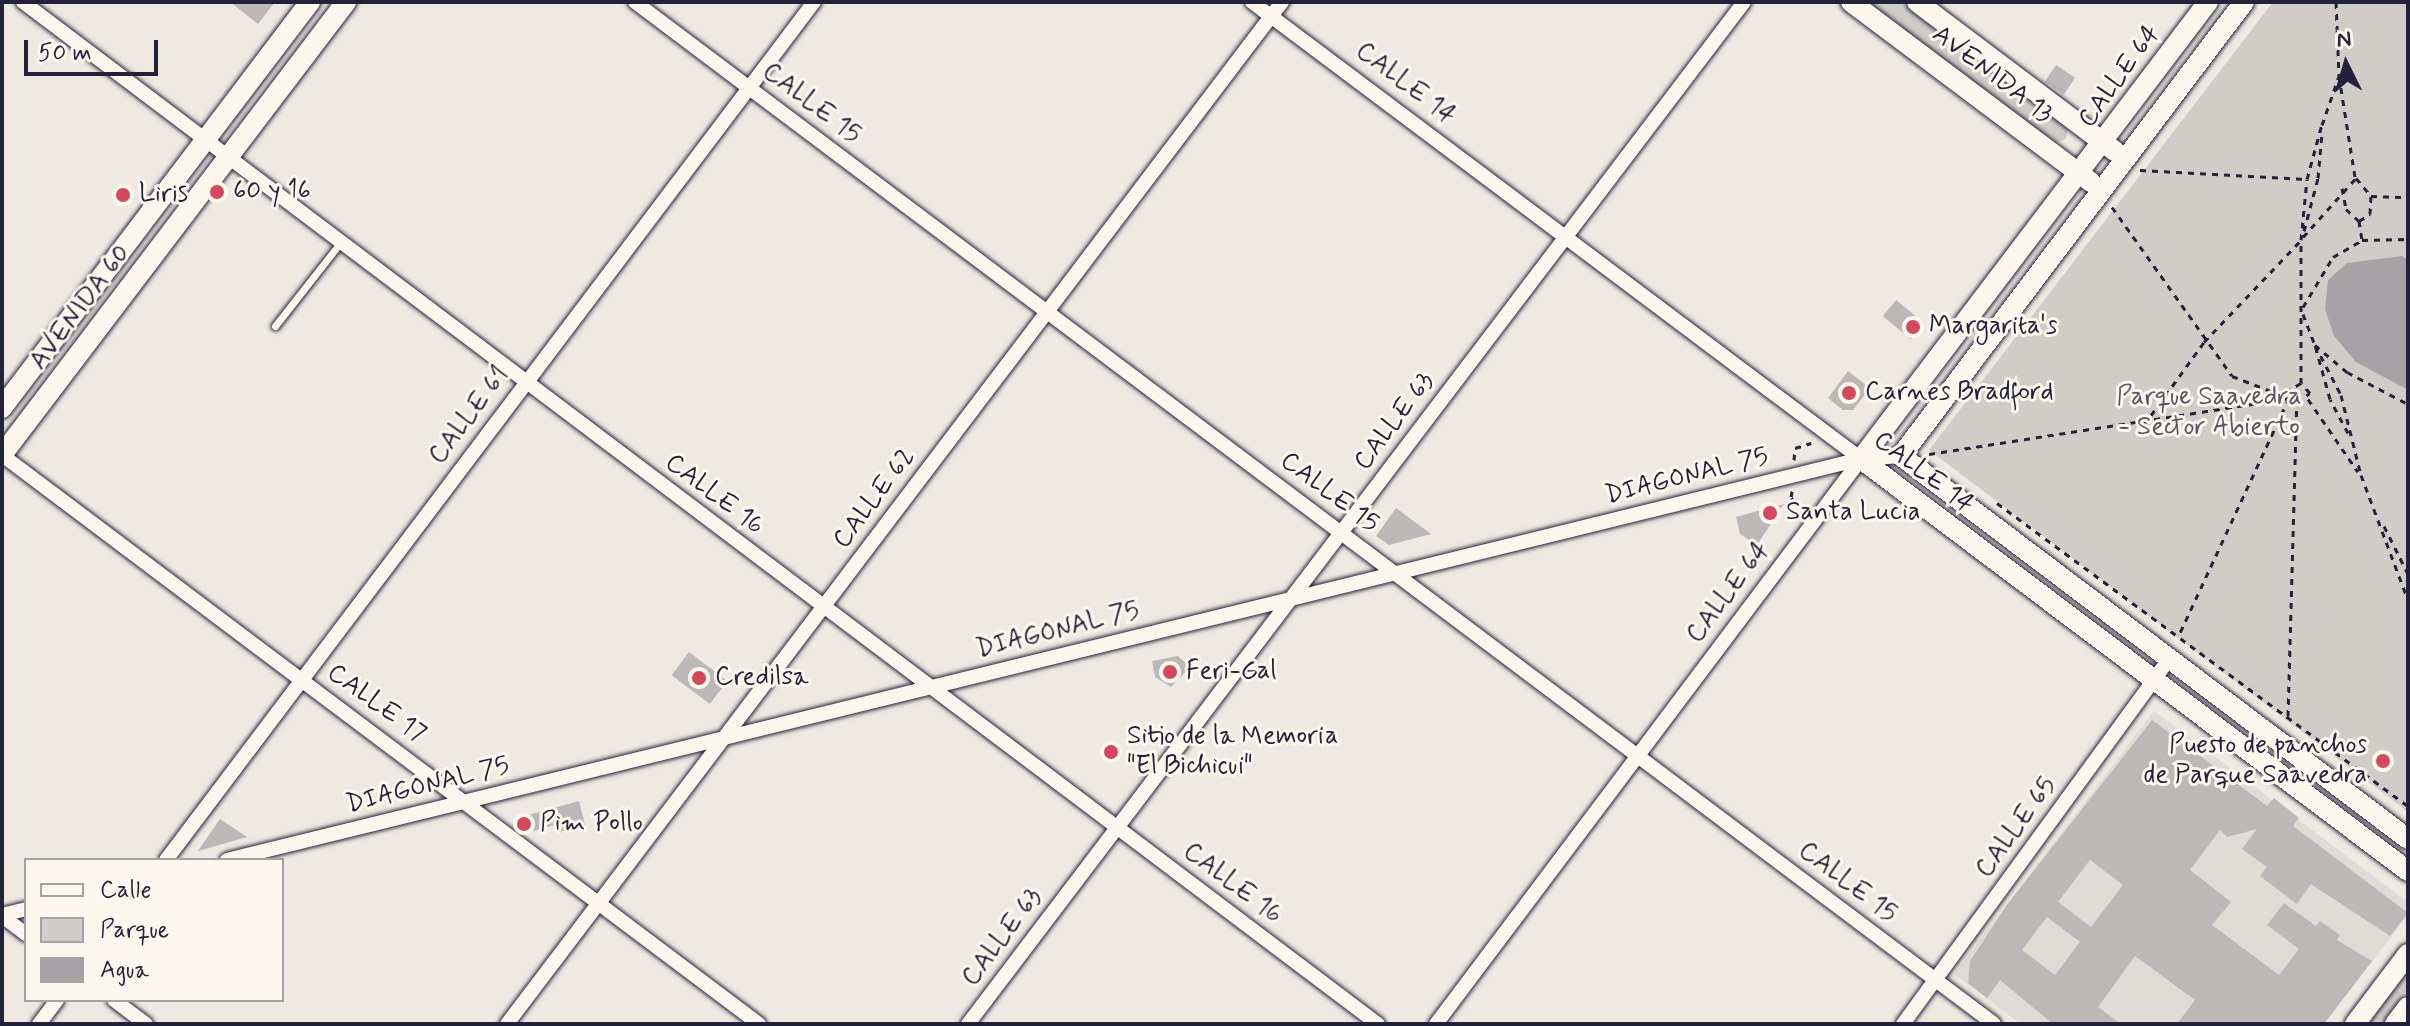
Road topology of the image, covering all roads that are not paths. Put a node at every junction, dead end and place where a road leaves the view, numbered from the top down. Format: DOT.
graph roads {
  1 [pos="23,2"];
  2 [pos="310,2"];
  3 [pos="346,2"];
  4 [pos="635,2"];
  5 [pos="814,2"];
  6 [pos="1252,2"];
  7 [pos="1282,2"];
  8 [pos="1744,2"];
  9 [pos="1851,2"];
  10 [pos="1917,2"];
  11 [pos="2208,2"];
  12 [pos="2244,2"];
  13 [pos="1271,16"];
  14 [pos="749,88"];
  15 [pos="206,139"];
  16 [pos="2104,143"];
  17 [pos="227,159"];
  18 [pos="2131,164"];
  19 [pos="2081,174"];
  20 [pos="2106,198"];
  21 [pos="1566,237"];
  22 [pos="340,243"];
  23 [pos="1047,312"];
  24 [pos="275,326"];
  25 [pos="525,383"];
  26 [pos="2,408"];
  27 [pos="2,455"];
  28 [pos="1901,456"];
  29 [pos="1861,459"];
  30 [pos="1341,533"];
  31 [pos="1396,573"];
  32 [pos="1294,598"];
  33 [pos="823,607"];
  34 [pos="2168,660"];
  35 [pos="300,679"];
  36 [pos="2153,679"];
  37 [pos="934,686"];
  38 [pos="720,739"];
  39 [pos="1638,757"];
  40 [pos="468,801"];
  41 [pos="1117,828"];
  42 [pos="2408,839"];
  43 [pos="167,858"];
  44 [pos="235,858"];
  45 [pos="2408,871"];
  46 [pos="598,903"];
  47 [pos="24,910"];
  48 [pos="2,916"];
  49 [pos="24,932"];
  50 [pos="2408,954"];
  51 [pos="1936,981"];
  52 [pos="56,1002"];
  53 [pos="117,1002"];
  54 [pos="2408,1007"];
  55 [pos="39,1024"];
  56 [pos="146,1024"];
  57 [pos="507,1024"];
  58 [pos="759,1024"];
  59 [pos="968,1024"];
  60 [pos="1378,1024"];
  61 [pos="1436,1024"];
  62 [pos="1903,1024"];
  63 [pos="1994,1024"];
  64 [pos="2355,1024"];
  65 [pos="2395,1024"];
  1 -- 15 [label="street, CALLE 16"];
  2 -- 15 [label="main road, AVENIDA 60"];
  3 -- 17 [label="main road, AVENIDA 60"];
  4 -- 14 [label="street, CALLE 15"];
  5 -- 14 [label="street, CALLE 61"];
  6 -- 13 [label="street, CALLE 14"];
  7 -- 13 [label="street, CALLE 62"];
  8 -- 21 [label="street, CALLE 63"];
  9 -- 19 [label="main road, AVENIDA 13"];
  10 -- 16 [label="main road, AVENIDA 13"];
  11 -- 16 [label="main road, CALLE 64"];
  12 -- 18 [label="main road, CALLE 64"];
  13 -- 21 [label="street, CALLE 14"];
  13 -- 23 [label="street, CALLE 62"];
  14 -- 23 [label="street, CALLE 15"];
  14 -- 25 [label="street, CALLE 61"];
  15 -- 17 [label="street, CALLE 16"];
  15 -- 26 [label="main road, AVENIDA 60"];
  16 -- 18 [label="main road, AVENIDA 13"];
  16 -- 19 [label="main road, CALLE 64"];
  17 -- 22 [label="street, CALLE 16"];
  17 -- 27 [label="main road, AVENIDA 60"];
  18 -- 20 [label="main road, CALLE 64"];
  19 -- 20 [label="main road, AVENIDA 13"];
  19 -- 29 [label="main road, CALLE 64"];
  20 -- 28 [label="main road, CALLE 64"];
  21 -- 29 [label="street, CALLE 14"];
  21 -- 30 [label="street, CALLE 63"];
  22 -- 24 [label="lane"];
  22 -- 25 [label="street, CALLE 16"];
  23 -- 30 [label="street, CALLE 15"];
  23 -- 33 [label="street, CALLE 62"];
  25 -- 33 [label="street, CALLE 16"];
  25 -- 35 [label="street, CALLE 61"];
  27 -- 35 [label="street, CALLE 17"];
  28 -- 29 [label="street, DIAGONAL 75"];
  28 -- 34 [label="main road, CALLE 14"];
  29 -- 31 [label="street, DIAGONAL 75"];
  29 -- 36 [label="main road, CALLE 14"];
  29 -- 39 [label="street, CALLE 64"];
  30 -- 31 [label="street, CALLE 15"];
  30 -- 32 [label="street, CALLE 63"];
  31 -- 32 [label="street, DIAGONAL 75"];
  31 -- 39 [label="street, CALLE 15"];
  32 -- 37 [label="street, DIAGONAL 75"];
  32 -- 41 [label="street, CALLE 63"];
  33 -- 37 [label="street, CALLE 16"];
  33 -- 38 [label="street, CALLE 62"];
  34 -- 36 [label="street, CALLE 65"];
  34 -- 42 [label="main road, CALLE 14"];
  35 -- 40 [label="street, CALLE 17"];
  35 -- 43 [label="street, CALLE 61"];
  36 -- 45 [label="main road, CALLE 14"];
  36 -- 51 [label="street, CALLE 65"];
  37 -- 38 [label="street, DIAGONAL 75"];
  37 -- 41 [label="street, CALLE 16"];
  38 -- 40 [label="street, DIAGONAL 75"];
  38 -- 46 [label="street, CALLE 62"];
  39 -- 51 [label="street, CALLE 15"];
  39 -- 61 [label="street, CALLE 64"];
  40 -- 44 [label="street, DIAGONAL 75"];
  40 -- 46 [label="street, CALLE 17"];
  41 -- 59 [label="street, CALLE 63"];
  41 -- 60 [label="street, CALLE 16"];
  46 -- 57 [label="street, CALLE 62"];
  46 -- 58 [label="street, CALLE 17"];
  47 -- 48 [label="street"];
  48 -- 49 [label="street"];
  50 -- 64 [label="main road"];
  51 -- 62 [label="street, CALLE 65"];
  51 -- 63 [label="street, CALLE 15"];
  52 -- 55 [label="street"];
  53 -- 56 [label="street"];
  54 -- 65 [label="main road"];
}
